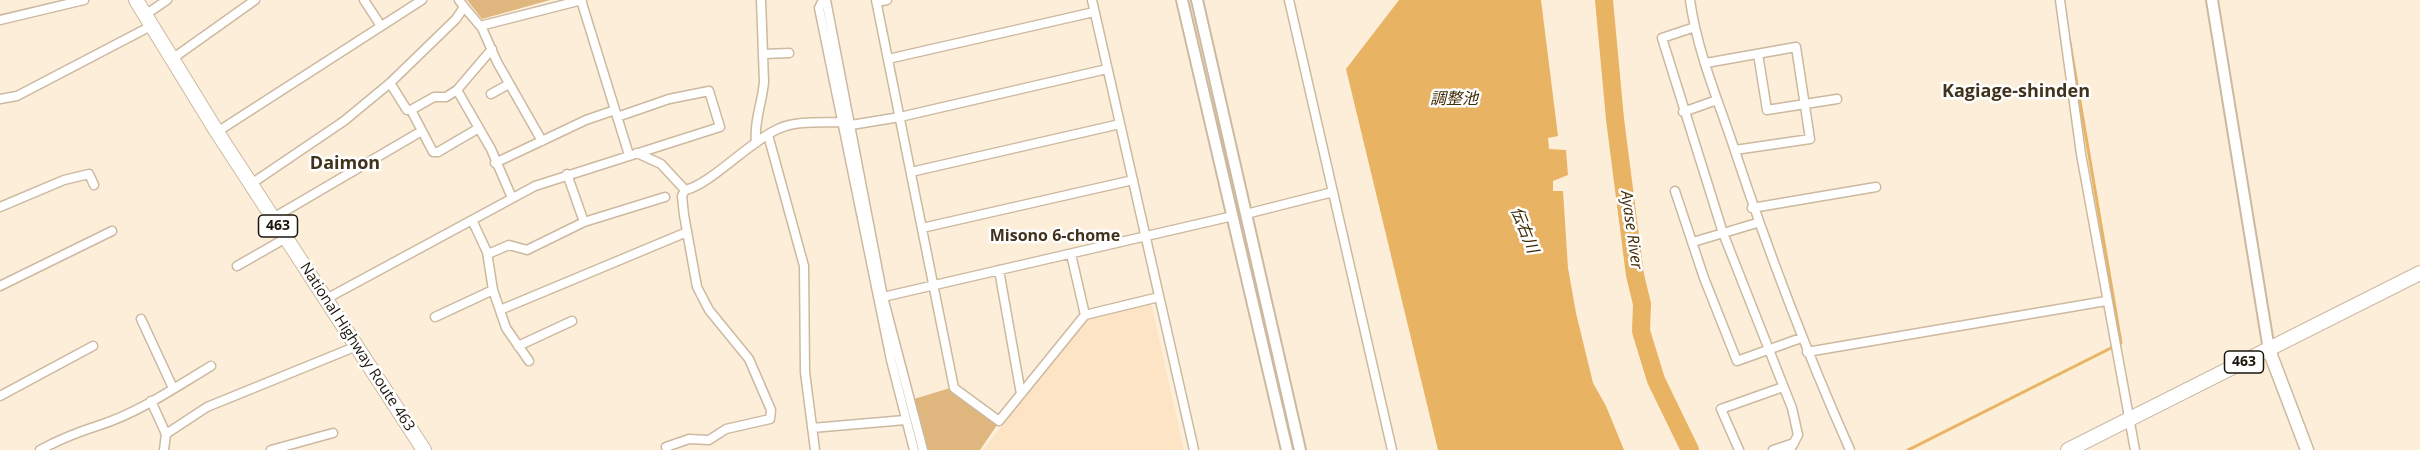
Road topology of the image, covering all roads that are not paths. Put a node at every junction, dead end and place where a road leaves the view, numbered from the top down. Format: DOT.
graph roads {
  1 [pos="84,0"];
  2 [pos="136,0"];
  3 [pos="167,0"];
  4 [pos="255,0"];
  5 [pos="364,0"];
  6 [pos="422,0"];
  7 [pos="581,0"];
  8 [pos="761,0"];
  9 [pos="824,0"];
  10 [pos="887,0"];
  11 [pos="1092,0"];
  12 [pos="1182,0"];
  13 [pos="1197,0"];
  14 [pos="1289,0"];
  15 [pos="1690,0"];
  16 [pos="2060,0"];
  17 [pos="2212,0"];
  18 [pos="877,1"];
  19 [pos="462,3"];
  20 [pos="1094,12"];
  21 [pos="0,20"];
  22 [pos="148,20"];
  23 [pos="381,26"];
  24 [pos="1695,27"];
  25 [pos="482,28"];
  26 [pos="492,49"];
  27 [pos="789,53"];
  28 [pos="764,54"];
  29 [pos="1758,54"];
  30 [pos="172,59"];
  31 [pos="888,59"];
  32 [pos="1706,63"];
  33 [pos="1107,69"];
  34 [pos="390,83"];
  35 [pos="509,84"];
  36 [pos="457,90"];
  37 [pos="491,94"];
  38 [pos="0,99"];
  39 [pos="1837,99"];
  40 [pos="1718,100"];
  41 [pos="1805,104"];
  42 [pos="411,110"];
  43 [pos="1683,112"];
  44 [pos="616,113"];
  45 [pos="900,117"];
  46 [pos="847,123"];
  47 [pos="1120,124"];
  48 [pos="479,128"];
  49 [pos="217,132"];
  50 [pos="420,132"];
  51 [pos="768,135"];
  52 [pos="542,141"];
  53 [pos="756,143"];
  54 [pos="1735,150"];
  55 [pos="633,154"];
  56 [pos="495,163"];
  57 [pos="911,172"];
  58 [pos="567,174"];
  59 [pos="1132,180"];
  60 [pos="251,184"];
  61 [pos="94,185"];
  62 [pos="1876,187"];
  63 [pos="685,190"];
  64 [pos="1675,191"];
  65 [pos="1333,192"];
  66 [pos="665,197"];
  67 [pos="512,198"];
  68 [pos="0,207"];
  69 [pos="1752,208"];
  70 [pos="1246,214"];
  71 [pos="1233,216"];
  72 [pos="273,218"];
  73 [pos="472,220"];
  74 [pos="584,222"];
  75 [pos="1757,223"];
  76 [pos="922,228"];
  77 [pos="112,231"];
  78 [pos="687,232"];
  79 [pos="1723,233"];
  80 [pos="1145,236"];
  81 [pos="286,238"];
  82 [pos="1693,242"];
  83 [pos="488,254"];
  84 [pos="1071,254"];
  85 [pos="237,266"];
  86 [pos="999,270"];
  87 [pos="2420,273"];
  88 [pos="934,285"];
  89 [pos="0,286"];
  90 [pos="493,290"];
  91 [pos="884,297"];
  92 [pos="1159,297"];
  93 [pos="326,299"];
  94 [pos="2106,301"];
  95 [pos="500,310"];
  96 [pos="1085,315"];
  97 [pos="435,317"];
  98 [pos="141,319"];
  99 [pos="572,321"];
  100 [pos="1801,338"];
  101 [pos="93,346"];
  102 [pos="357,346"];
  103 [pos="518,346"];
  104 [pos="1769,350"];
  105 [pos="2269,350"];
  106 [pos="1807,352"];
  107 [pos="529,361"];
  108 [pos="211,366"];
  109 [pos="1784,387"];
  110 [pos="172,388"];
  111 [pos="1021,393"];
  112 [pos="0,396"];
  113 [pos="151,401"];
  114 [pos="905,420"];
  115 [pos="2128,420"];
  116 [pos="812,428"];
  117 [pos="333,433"];
  118 [pos="166,434"];
  119 [pos="666,447"];
  120 [pos="1792,447"];
  121 [pos="40,450"];
  122 [pos="164,450"];
  123 [pos="271,450"];
  124 [pos="424,450"];
  125 [pos="815,450"];
  126 [pos="914,450"];
  127 [pos="923,450"];
  128 [pos="1194,450"];
  129 [pos="1287,450"];
  130 [pos="1300,450"];
  131 [pos="1392,450"];
  132 [pos="1739,450"];
  133 [pos="1773,450"];
  134 [pos="1850,450"];
  135 [pos="2068,450"];
  136 [pos="2134,450"];
  137 [pos="2307,450"];
  1 -- 21 [label="street"];
  2 -- 22 [label="highway, National Highway Route 463 / 463"];
  3 -- 22 [label="street"];
  4 -- 30 [label="street"];
  5 -- 23 [label="street"];
  6 -- 23 [label="street"];
  7 -- 25 [label="street"];
  7 -- 44 [label="street"];
  8 -- 28 [label="street"];
  9 -- 46 [label="street"];
  10 -- 18 [label="street"];
  11 -- 20 [label="street"];
  12 -- 71 [label="street"];
  13 -- 70 [label="street"];
  14 -- 65 [label="street"];
  15 -- 24 [label="street"];
  16 -- 94 [label="street"];
  17 -- 105 [label="street"];
  18 -- 31 [label="street"];
  19 -- 25 [label="street"];
  19 -- 34 [label="street"];
  20 -- 31 [label="street"];
  20 -- 33 [label="street"];
  22 -- 30 [label="highway, National Highway Route 463 / 463"];
  22 -- 38 [label="street"];
  23 -- 49 [label="street"];
  24 -- 32 [label="street"];
  24 -- 43 [label="street"];
  25 -- 26 [label="street"];
  26 -- 35 [label="street"];
  26 -- 36 [label="street"];
  27 -- 28 [label="street"];
  28 -- 53 [label="street"];
  29 -- 32 [label="street"];
  29 -- 41 [label="street"];
  29 -- 41 [label="street"];
  30 -- 49 [label="highway, National Highway Route 463 / 463"];
  31 -- 45 [label="street"];
  32 -- 40 [label="street"];
  33 -- 45 [label="street"];
  33 -- 47 [label="street"];
  34 -- 42 [label="street"];
  34 -- 60 [label="street"];
  35 -- 37 [label="street"];
  35 -- 52 [label="street"];
  36 -- 42 [label="street"];
  36 -- 48 [label="street"];
  39 -- 41 [label="street"];
  40 -- 43 [label="street"];
  40 -- 54 [label="street"];
  41 -- 54 [label="street"];
  42 -- 50 [label="street"];
  43 -- 79 [label="street"];
  44 -- 52 [label="street"];
  44 -- 55 [label="street"];
  44 -- 55 [label="street"];
  45 -- 46 [label="street"];
  45 -- 57 [label="street"];
  46 -- 51 [label="street"];
  46 -- 91 [label="street"];
  46 -- 114 [label="street"];
  47 -- 57 [label="street"];
  47 -- 59 [label="street"];
  48 -- 50 [label="street"];
  48 -- 56 [label="street"];
  49 -- 60 [label="highway, National Highway Route 463 / 463"];
  50 -- 72 [label="street"];
  51 -- 53 [label="street"];
  51 -- 116 [label="street"];
  52 -- 56 [label="street"];
  53 -- 63 [label="street"];
  54 -- 69 [label="street"];
  55 -- 58 [label="street"];
  55 -- 63 [label="street"];
  56 -- 67 [label="street"];
  57 -- 76 [label="street"];
  58 -- 67 [label="street"];
  58 -- 74 [label="street"];
  59 -- 76 [label="street"];
  59 -- 80 [label="street"];
  60 -- 72 [label="highway, National Highway Route 463 / 463"];
  61 -- 68 [label="street"];
  62 -- 69 [label="street"];
  63 -- 78 [label="street"];
  64 -- 82 [label="street"];
  65 -- 70 [label="street"];
  65 -- 131 [label="street"];
  66 -- 74 [label="street"];
  67 -- 73 [label="street"];
  69 -- 75 [label="street"];
  70 -- 130 [label="street"];
  71 -- 80 [label="street"];
  71 -- 129 [label="street"];
  72 -- 81 [label="highway, National Highway Route 463 / 463"];
  73 -- 83 [label="street"];
  73 -- 93 [label="street"];
  74 -- 83 [label="street"];
  75 -- 79 [label="street"];
  75 -- 100 [label="street"];
  76 -- 88 [label="street"];
  77 -- 89 [label="street"];
  78 -- 95 [label="street"];
  78 -- 119 [label="street"];
  79 -- 82 [label="street"];
  79 -- 104 [label="street"];
  80 -- 84 [label="street"];
  80 -- 92 [label="street"];
  81 -- 85 [label="street"];
  81 -- 93 [label="highway, National Highway Route 463 / 463"];
  82 -- 104 [label="street"];
  83 -- 90 [label="street"];
  84 -- 86 [label="street"];
  84 -- 96 [label="street"];
  86 -- 88 [label="street"];
  86 -- 111 [label="street"];
  87 -- 105 [label="highway, 463"];
  88 -- 91 [label="street"];
  88 -- 111 [label="street"];
  90 -- 95 [label="street"];
  90 -- 97 [label="street"];
  91 -- 127 [label="street"];
  92 -- 96 [label="street"];
  92 -- 128 [label="street"];
  93 -- 102 [label="highway, National Highway Route 463 / 463"];
  94 -- 106 [label="street"];
  94 -- 115 [label="street"];
  95 -- 103 [label="street"];
  96 -- 111 [label="street"];
  98 -- 110 [label="street"];
  99 -- 103 [label="street"];
  100 -- 104 [label="street"];
  100 -- 106 [label="street"];
  101 -- 112 [label="street"];
  102 -- 118 [label="street"];
  102 -- 124 [label="highway, National Highway Route 463 / 463"];
  103 -- 107 [label="street"];
  104 -- 109 [label="street"];
  105 -- 115 [label="highway, 463"];
  105 -- 137 [label="main road"];
  106 -- 134 [label="street"];
  108 -- 110 [label="street"];
  109 -- 120 [label="street"];
  109 -- 132 [label="street"];
  110 -- 113 [label="street"];
  113 -- 118 [label="street"];
  113 -- 121 [label="street"];
  114 -- 116 [label="street"];
  114 -- 126 [label="street"];
  115 -- 135 [label="highway, 463"];
  115 -- 136 [label="street"];
  116 -- 125 [label="street"];
  117 -- 123 [label="street"];
  118 -- 122 [label="street"];
  120 -- 133 [label="street"];
}
